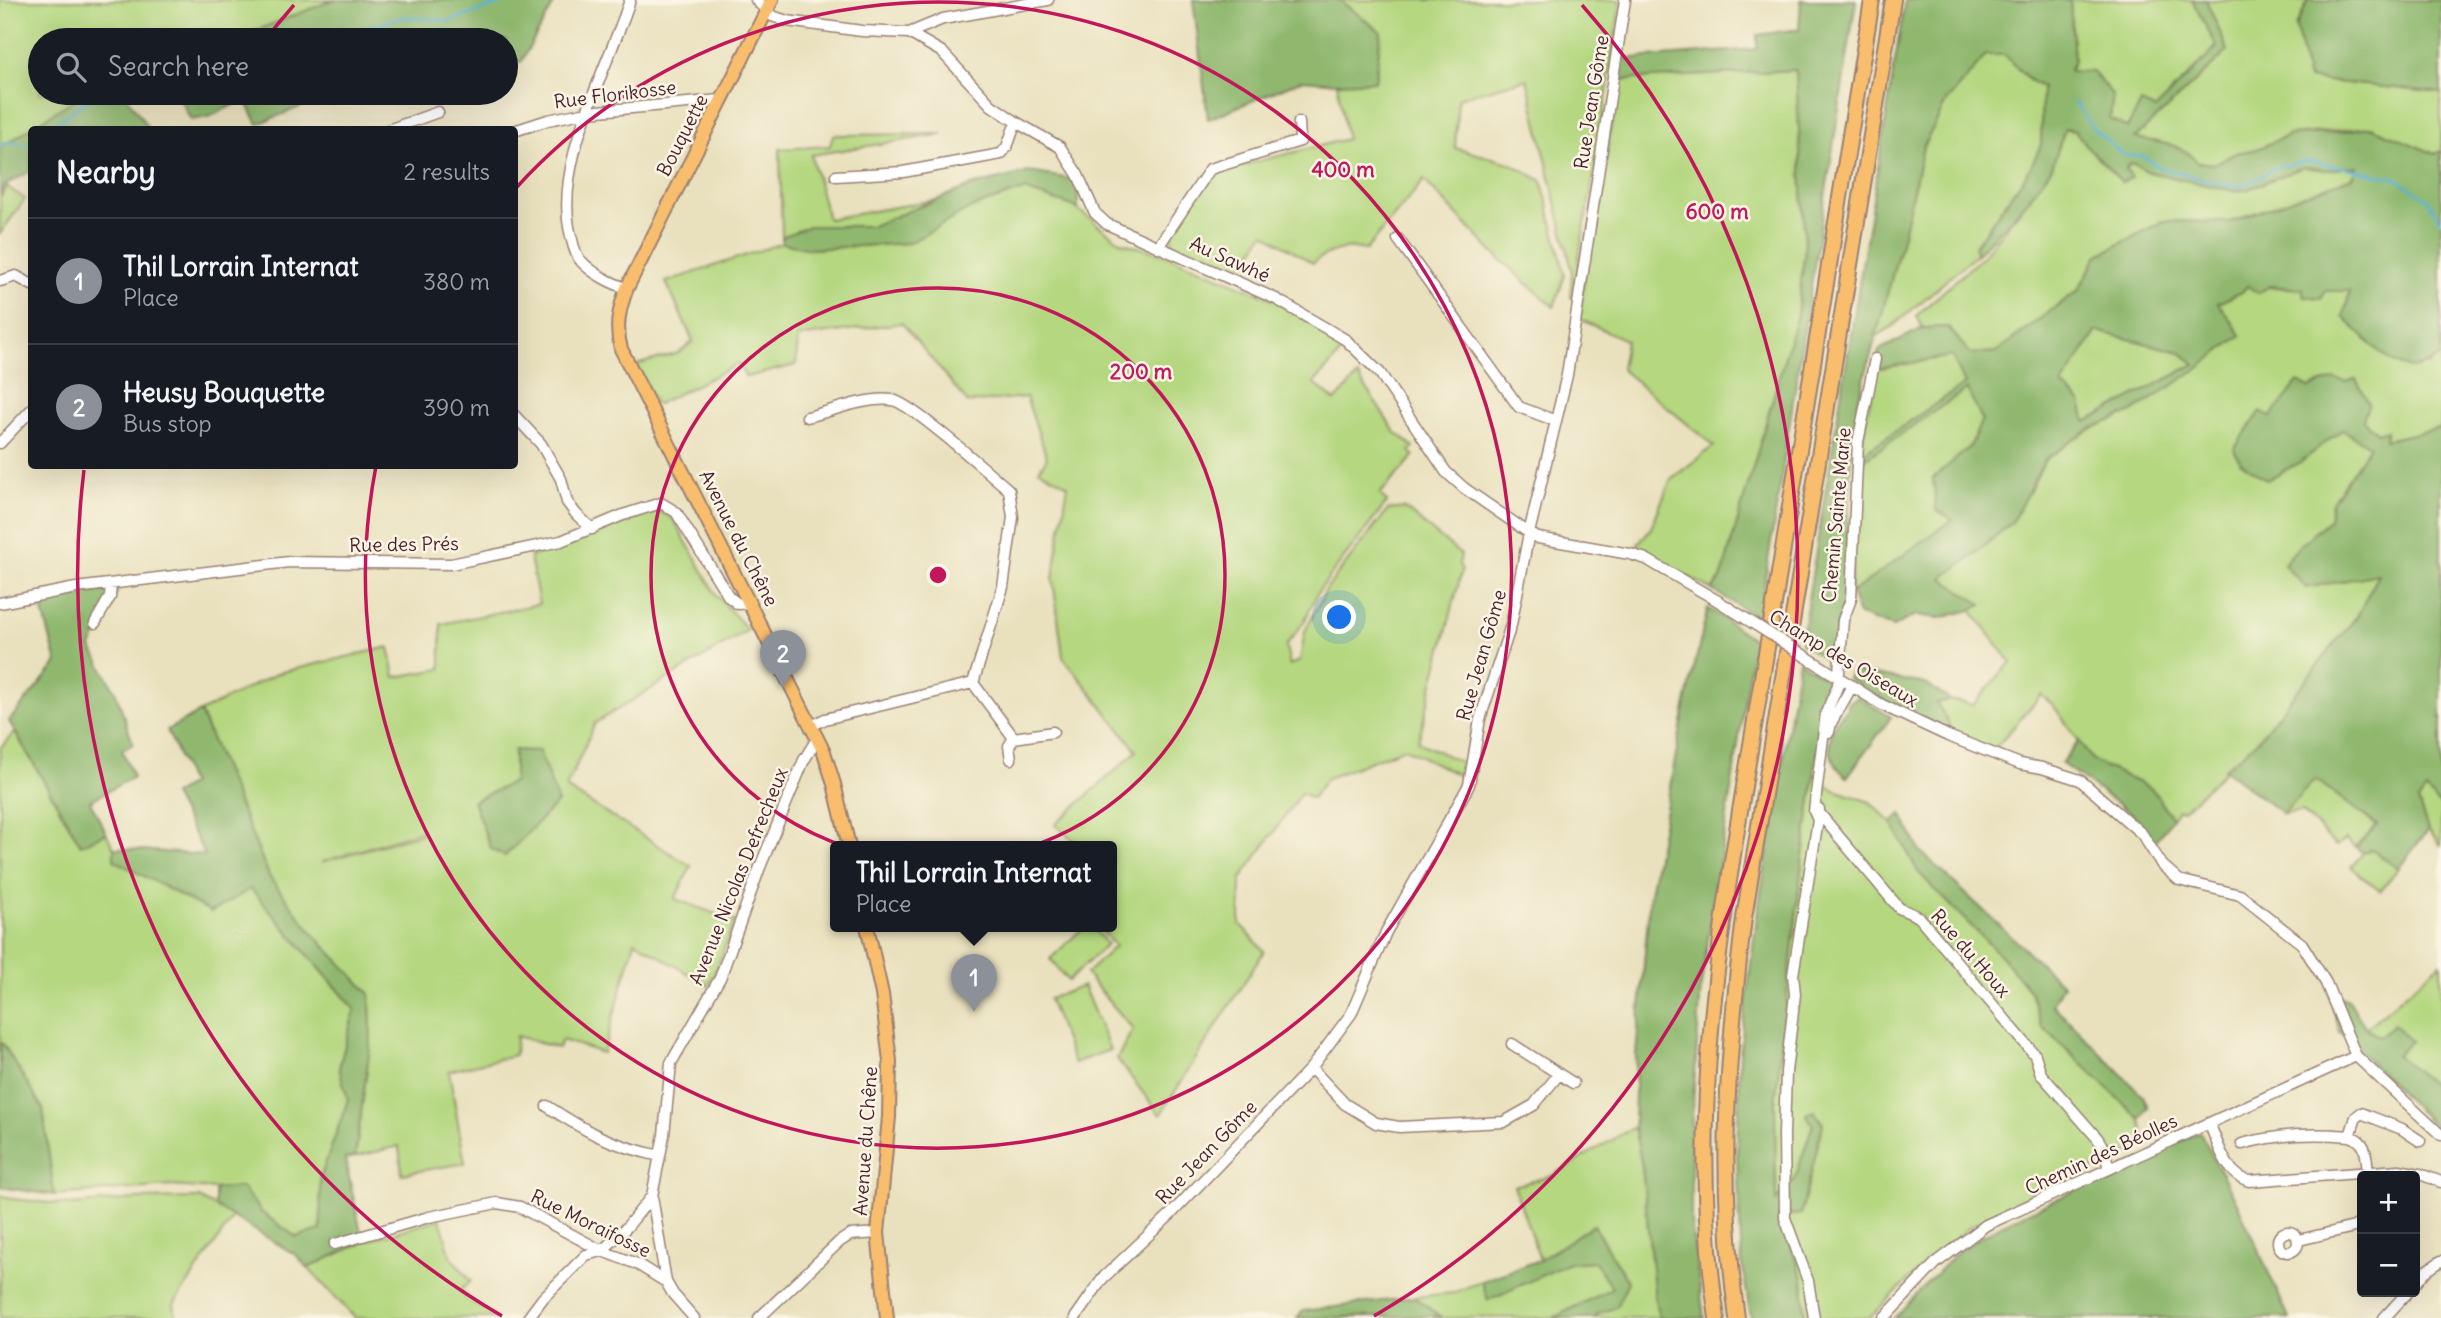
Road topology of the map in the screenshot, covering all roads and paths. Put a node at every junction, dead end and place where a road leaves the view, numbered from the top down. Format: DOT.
graph roads {
  1 [pos="629,0"];
  2 [pos="756,0"];
  3 [pos="1048,0"];
  4 [pos="1625,0"];
  5 [pos="1872,0"];
  6 [pos="1893,0"];
  7 [pos="769,6"];
  8 [pos="909,33"];
  9 [pos="721,100"];
  10 [pos="438,111"];
  11 [pos="587,112"];
  12 [pos="1016,122"];
  13 [pos="1300,122"];
  14 [pos="405,126"];
  15 [pos="518,130"];
  16 [pos="836,176"];
  17 [pos="1398,239"];
  18 [pos="1158,247"];
  19 [pos="0,281"];
  20 [pos="28,283"];
  21 [pos="627,288"];
  22 [pos="1875,359"];
  23 [pos="28,413"];
  24 [pos="807,418"];
  25 [pos="518,419"];
  26 [pos="1556,422"];
  27 [pos="0,443"];
  28 [pos="592,529"];
  29 [pos="1529,533"];
  30 [pos="111,584"];
  31 [pos="0,603"];
  32 [pos="750,603"];
  33 [pos="95,623"];
  34 [pos="1833,674"];
  35 [pos="973,683"];
  36 [pos="1852,686"];
  37 [pos="811,726"];
  38 [pos="1053,732"];
  39 [pos="1014,738"];
  40 [pos="817,739"];
  41 [pos="1011,759"];
  42 [pos="848,841"];
  43 [pos="868,932"];
  44 [pos="1511,1044"];
  45 [pos="2356,1056"];
  46 [pos="1311,1068"];
  47 [pos="1559,1074"];
  48 [pos="1573,1083"];
  49 [pos="547,1106"];
  50 [pos="2209,1124"];
  51 [pos="2441,1135"];
  52 [pos="2350,1136"];
  53 [pos="2420,1140"];
  54 [pos="2242,1144"];
  55 [pos="660,1156"];
  56 [pos="2109,1169"];
  57 [pos="2368,1171"];
  58 [pos="2357,1174"];
  59 [pos="2420,1175"];
  60 [pos="2441,1182"];
  61 [pos="653,1196"];
  62 [pos="2357,1225"];
  63 [pos="878,1233"];
  64 [pos="2299,1240"];
  65 [pos="335,1244"];
  66 [pos="602,1251"];
  67 [pos="2441,1261"];
  68 [pos="2420,1278"];
  69 [pos="666,1282"];
  70 [pos="2403,1297"];
  71 [pos="528,1318"];
  72 [pos="694,1318"];
  73 [pos="759,1318"];
  74 [pos="887,1318"];
  75 [pos="1075,1318"];
  76 [pos="1717,1318"];
  77 [pos="1737,1318"];
  78 [pos="1814,1318"];
  79 [pos="1884,1318"];
  80 [pos="2384,1318"];
  1 -- 11 [label="street"];
  2 -- 7 [label="street"];
  3 -- 8 [label="street"];
  4 -- 26 [label="street, Rue Jean Gôme"];
  5 -- 76 [label="highway"];
  6 -- 77 [label="highway"];
  7 -- 8 [label="street"];
  7 -- 9 [label="main road, Bouquette"];
  8 -- 12 [label="street, Au Sawhé"];
  9 -- 11 [label="street, Rue Florikosse"];
  9 -- 21 [label="main road, Bouquette"];
  10 -- 14 [label="street"];
  11 -- 15 [label="street, Rue Florikosse"];
  11 -- 21 [label="street"];
  12 -- 16 [label="street"];
  12 -- 18 [label="street, Au Sawhé"];
  13 -- 18 [label="street"];
  17 -- 26 [label="street"];
  18 -- 29 [label="street, Au Sawhé"];
  19 -- 20 [label="street"];
  21 -- 32 [label="main road, Avenue du Chêne"];
  22 -- 34 [label="street, Chemin Sainte Marie"];
  23 -- 27 [label="street"];
  24 -- 35 [label="street"];
  25 -- 28 [label="street"];
  26 -- 29 [label="street, Rue Jean Gôme"];
  28 -- 30 [label="street, Rue des Prés"];
  28 -- 32 [label="street, Rue des Prés"];
  29 -- 34 [label="street, Champ des Oiseaux, bridge"];
  29 -- 46 [label="street, Rue Jean Gôme"];
  30 -- 31 [label="street, Rue des Prés"];
  30 -- 33 [label="street"];
  32 -- 37 [label="main road, Avenue du Chêne"];
  34 -- 36 [label="street, Champ des Oiseaux"];
  34 -- 78 [label="street, Chemin Sainte Marie"];
  35 -- 37 [label="street"];
  35 -- 39 [label="street"];
  36 -- 45 [label="street, Champ des Oiseaux"];
  36 -- 56 [label="street, Rue du Houx"];
  37 -- 40 [label="main road, Avenue du Chêne"];
  38 -- 39 [label="street"];
  39 -- 41 [label="street"];
  40 -- 42 [label="main road, Avenue du Chêne"];
  40 -- 55 [label="street, Avenue Nicolas Defrecheux"];
  43 -- 63 [label="main road, Avenue du Chêne"];
  44 -- 47 [label="street"];
  45 -- 50 [label="street, Chemin des Béolles"];
  45 -- 51 [label="street"];
  46 -- 47 [label="street"];
  46 -- 75 [label="street, Rue Jean Gôme"];
  47 -- 48 [label="street"];
  49 -- 55 [label="street"];
  50 -- 56 [label="street, Chemin des Béolles"];
  50 -- 58 [label="street"];
  52 -- 53 [label="street"];
  52 -- 54 [label="street"];
  52 -- 57 [label="street"];
  55 -- 61 [label="street, Avenue Nicolas Defrecheux"];
  56 -- 79 [label="street, Chemin des Béolles"];
  59 -- 60 [label="street"];
  61 -- 66 [label="street"];
  61 -- 69 [label="street"];
  62 -- 64 [label="street"];
  63 -- 73 [label="street"];
  63 -- 74 [label="main road, Avenue du Chêne"];
  65 -- 66 [label="street, Rue Moraifosse"];
  66 -- 69 [label="street, Rue Moraifosse"];
  66 -- 71 [label="street"];
  67 -- 68 [label="street"];
  69 -- 72 [label="street"];
  70 -- 80 [label="street"];
}
